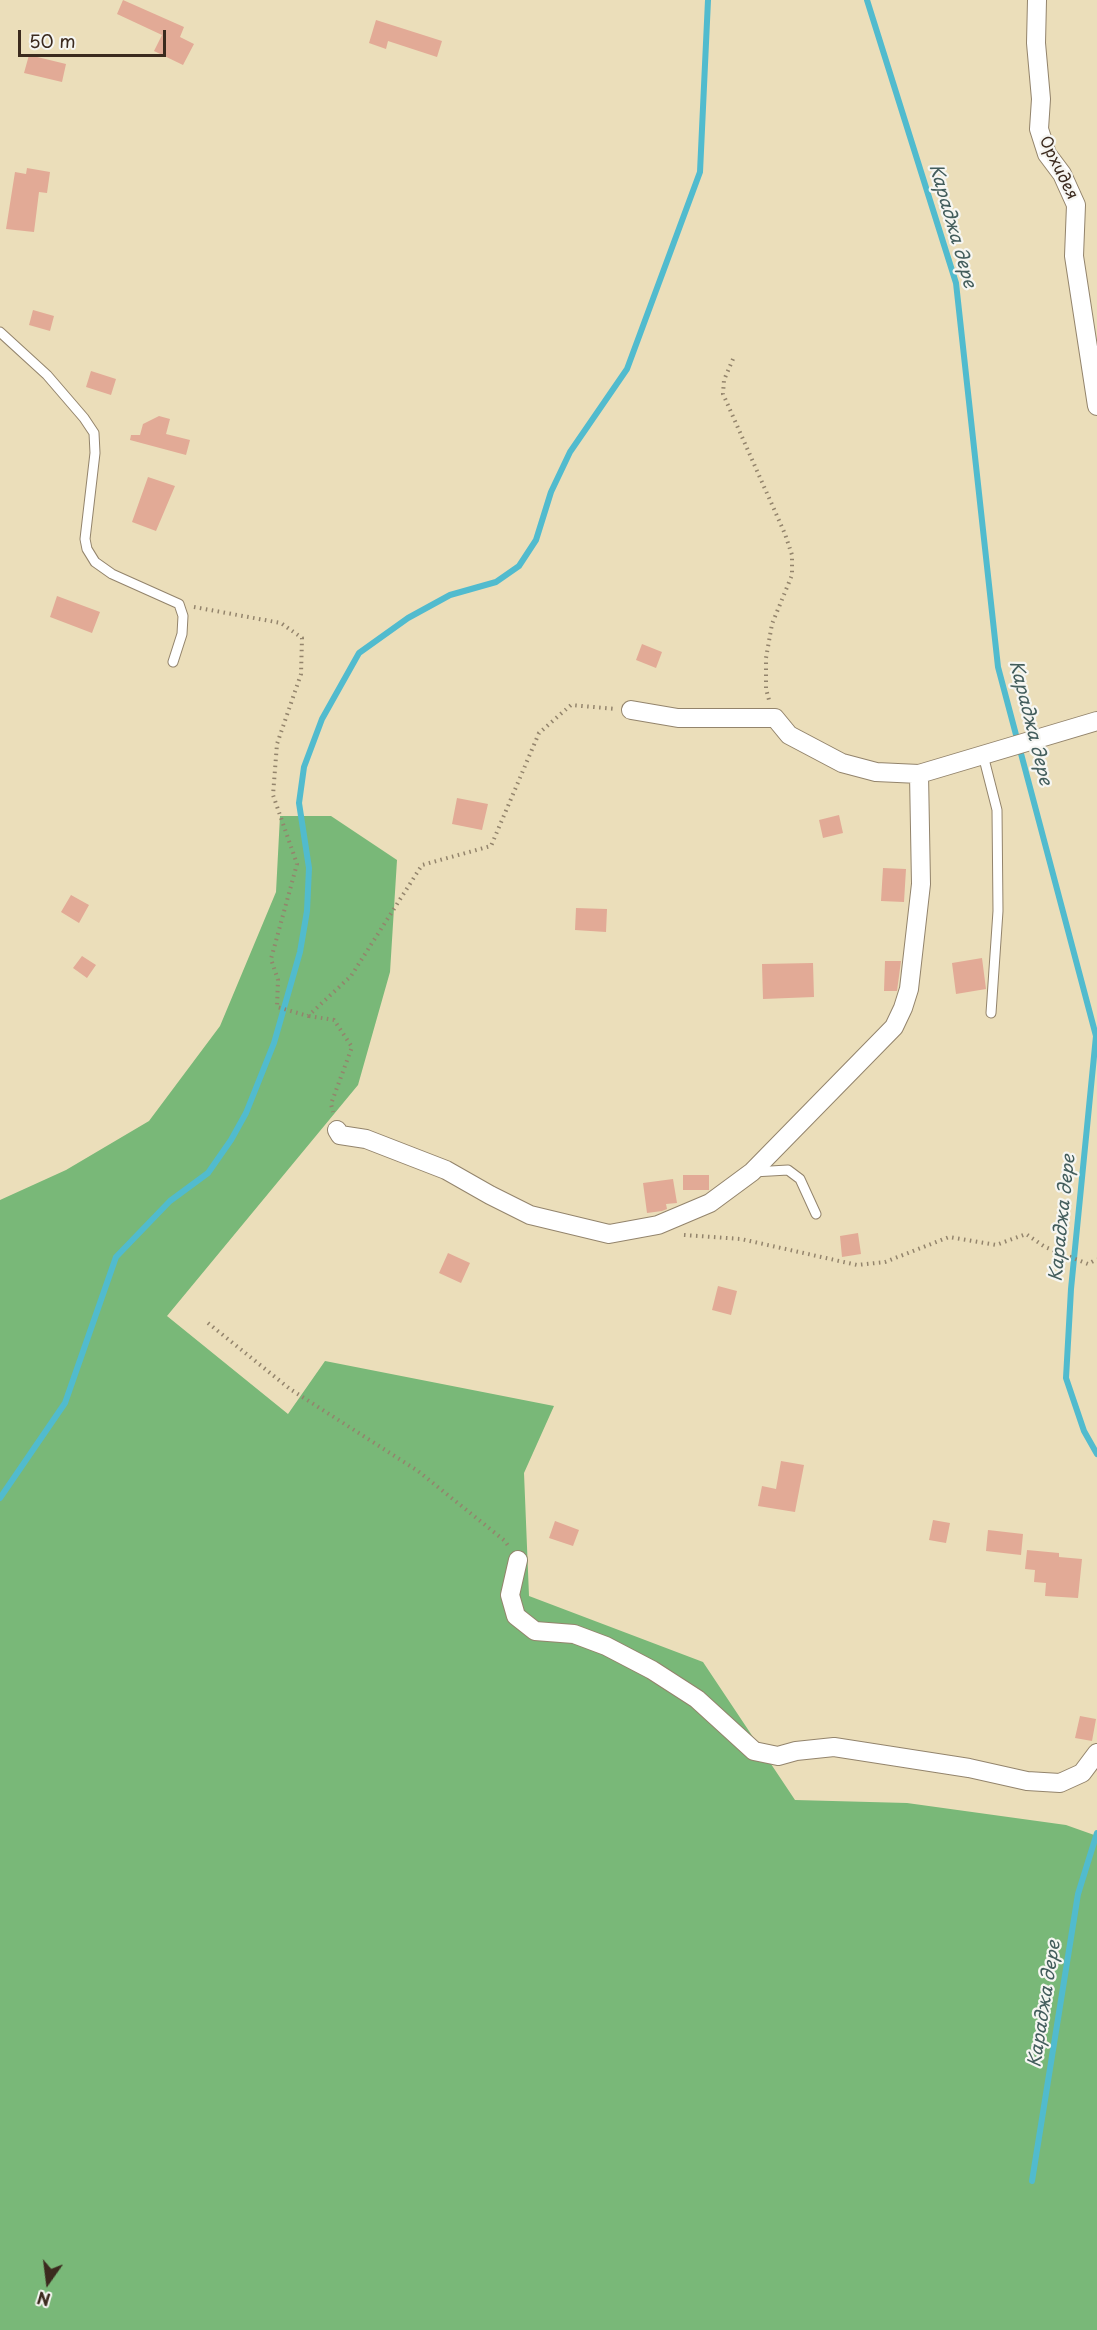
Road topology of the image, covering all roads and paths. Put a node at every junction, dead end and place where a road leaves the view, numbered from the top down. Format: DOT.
graph roads {
  1 [pos="1037,0"];
  2 [pos="0,332"];
  3 [pos="733,359"];
  4 [pos="1097,406"];
  5 [pos="178,604"];
  6 [pos="173,662"];
  7 [pos="631,710"];
  8 [pos="775,718"];
  9 [pos="1097,721"];
  10 [pos="983,755"];
  11 [pos="919,774"];
  12 [pos="991,1013"];
  13 [pos="308,1016"];
  14 [pos="337,1130"];
  15 [pos="752,1172"];
  16 [pos="816,1214"];
  17 [pos="683,1235"];
  18 [pos="1097,1259"];
  19 [pos="208,1323"];
  20 [pos="518,1560"];
  21 [pos="1097,1753"];
  1 -- 4 [label="street, Орхидея"];
  2 -- 5 [label="lane"];
  3 -- 8 [label="path"];
  5 -- 6 [label="lane"];
  5 -- 13 [label="path"];
  7 -- 8 [label="street"];
  7 -- 13 [label="path"];
  8 -- 11 [label="street"];
  9 -- 10 [label="street"];
  10 -- 11 [label="street"];
  10 -- 12 [label="lane"];
  11 -- 15 [label="street"];
  13 -- 14 [label="path"];
  14 -- 15 [label="street"];
  15 -- 16 [label="lane"];
  17 -- 18 [label="path"];
  19 -- 20 [label="path"];
  20 -- 21 [label="street"];
}
